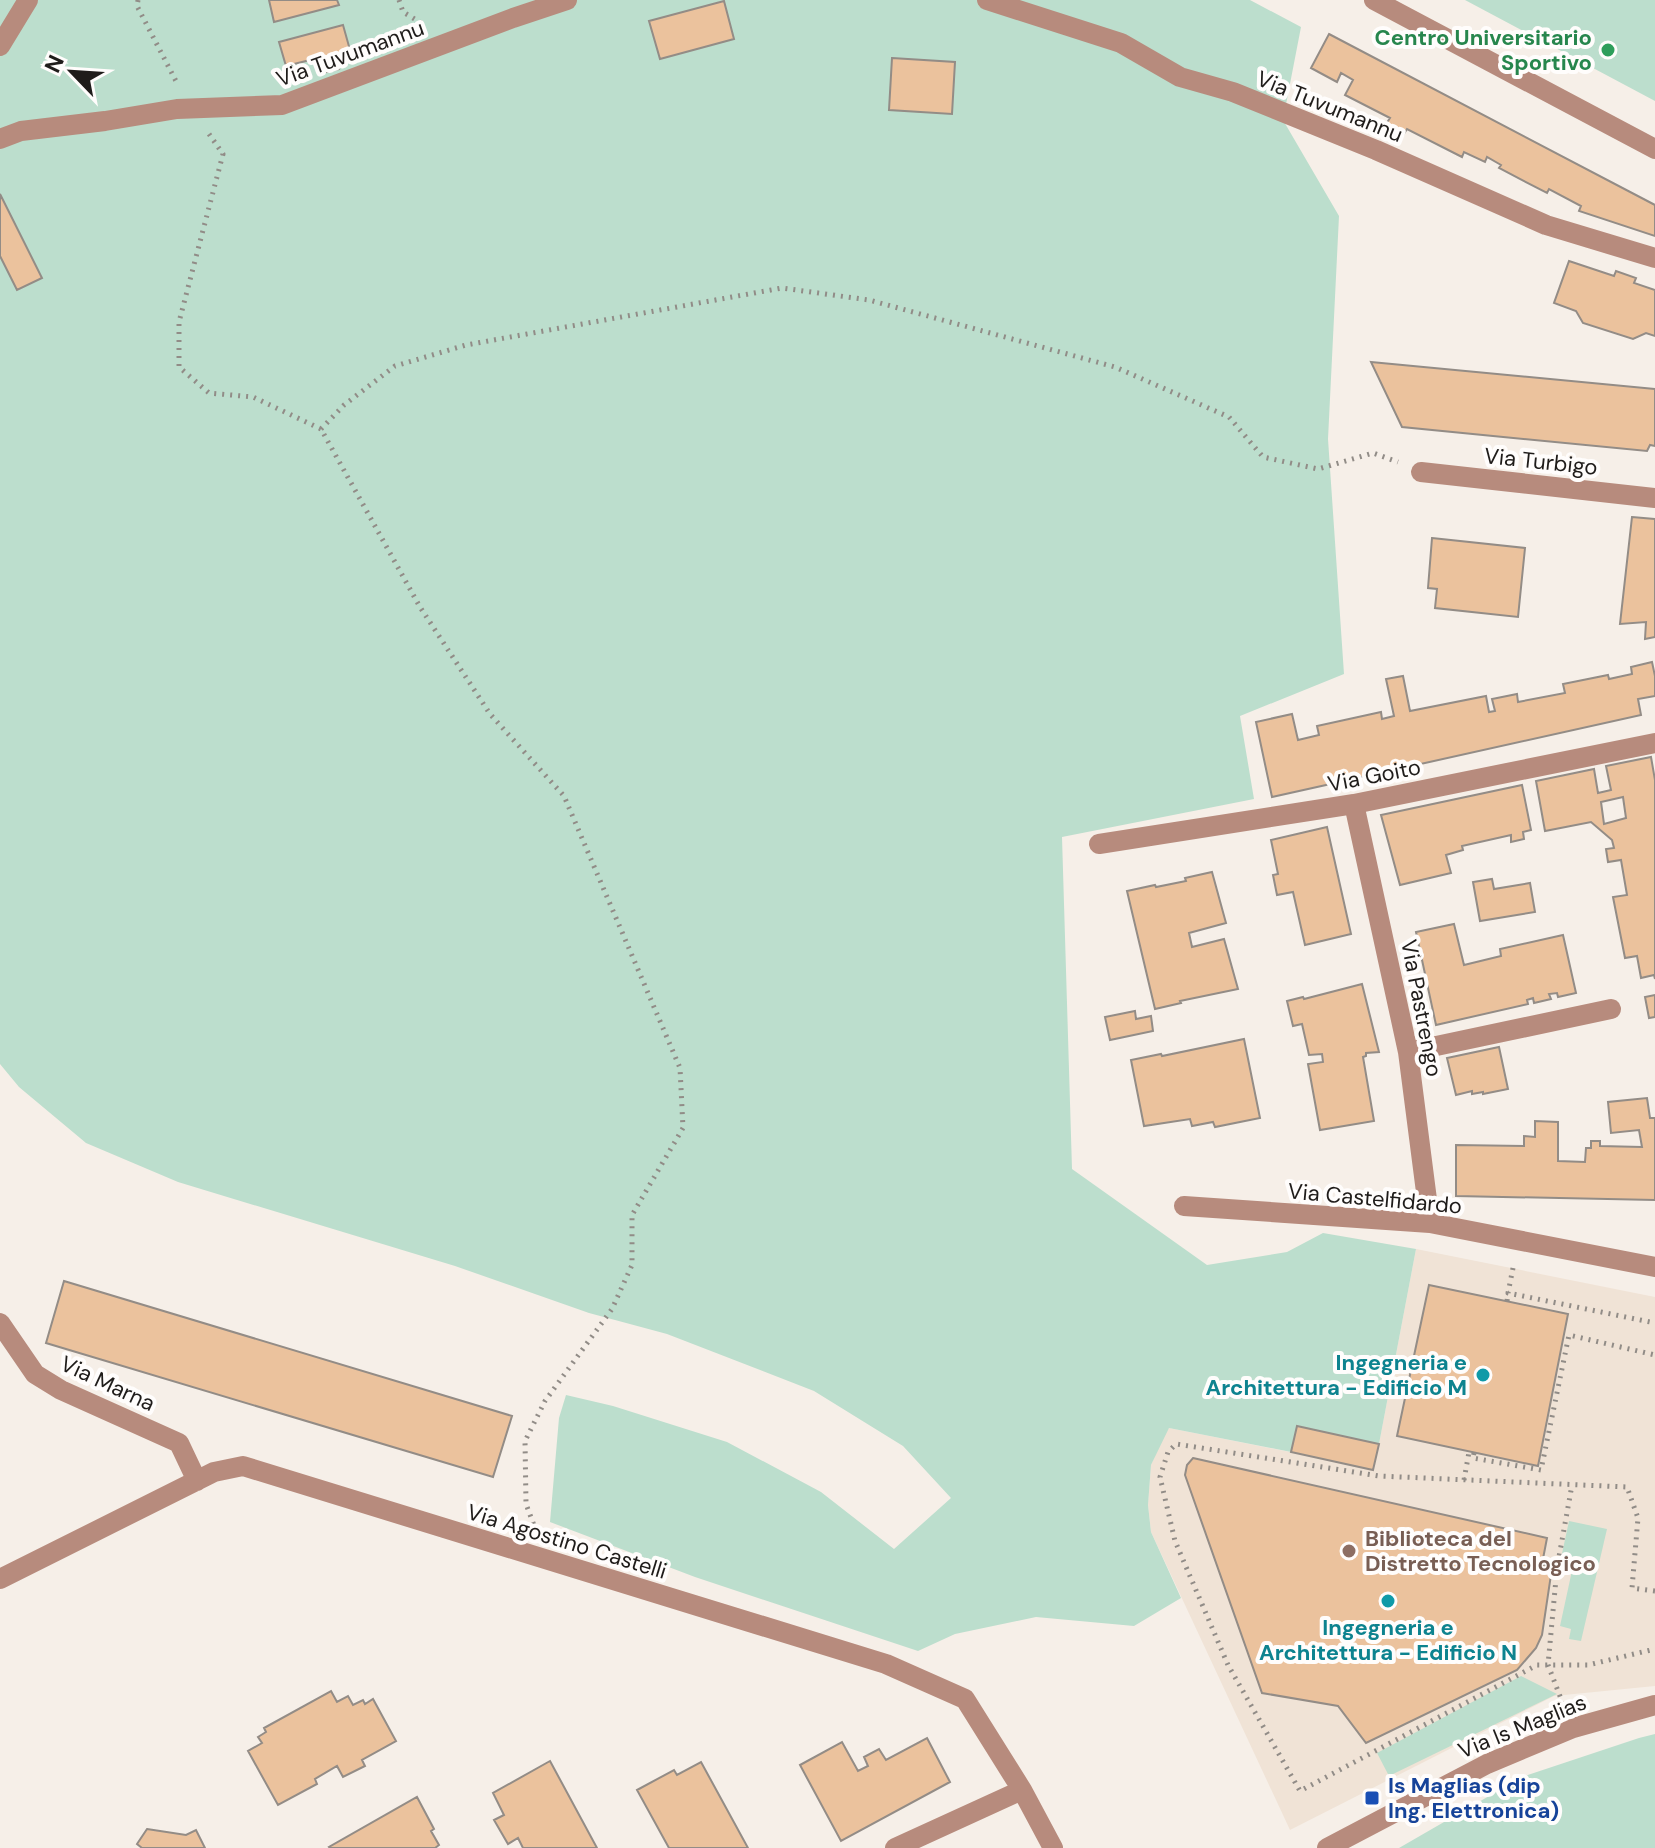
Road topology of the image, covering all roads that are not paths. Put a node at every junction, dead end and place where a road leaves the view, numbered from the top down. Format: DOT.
graph roads {
  1 [pos="28,0"];
  2 [pos="567,0"];
  3 [pos="987,0"];
  4 [pos="1374,0"];
  5 [pos="0,46"];
  6 [pos="0,139"];
  7 [pos="1655,149"];
  8 [pos="1655,258"];
  9 [pos="1421,472"];
  10 [pos="1655,498"];
  11 [pos="1655,743"];
  12 [pos="1354,804"];
  13 [pos="1099,844"];
  14 [pos="1611,1009"];
  15 [pos="1408,1052"];
  16 [pos="1184,1206"];
  17 [pos="1430,1223"];
  18 [pos="1655,1267"];
  19 [pos="0,1323"];
  20 [pos="197,1481"];
  21 [pos="0,1579"];
  22 [pos="1655,1705"];
  23 [pos="1022,1790"];
  24 [pos="895,1848"];
  25 [pos="1053,1848"];
  26 [pos="1327,1848"];
  1 -- 5 [label="street"];
  2 -- 6 [label="street, Via Tuvumannu"];
  3 -- 8 [label="street, Via Tuvumannu"];
  4 -- 7 [label="street"];
  9 -- 10 [label="street, Via Turbigo"];
  11 -- 12 [label="street, Via Goito"];
  12 -- 13 [label="street, Via Goito"];
  12 -- 15 [label="street, Via Pastrengo"];
  14 -- 15 [label="street"];
  15 -- 17 [label="street, Via Pastrengo"];
  16 -- 17 [label="street, Via Castelfidardo"];
  17 -- 18 [label="street, Via Castelfidardo"];
  19 -- 20 [label="street, Via Marna"];
  20 -- 21 [label="street, Via Agostino Castelli"];
  20 -- 23 [label="street, Via Agostino Castelli"];
  22 -- 26 [label="street, Via Is Maglias"];
  23 -- 24 [label="street"];
  23 -- 25 [label="street, Via Agostino Castelli"];
}
